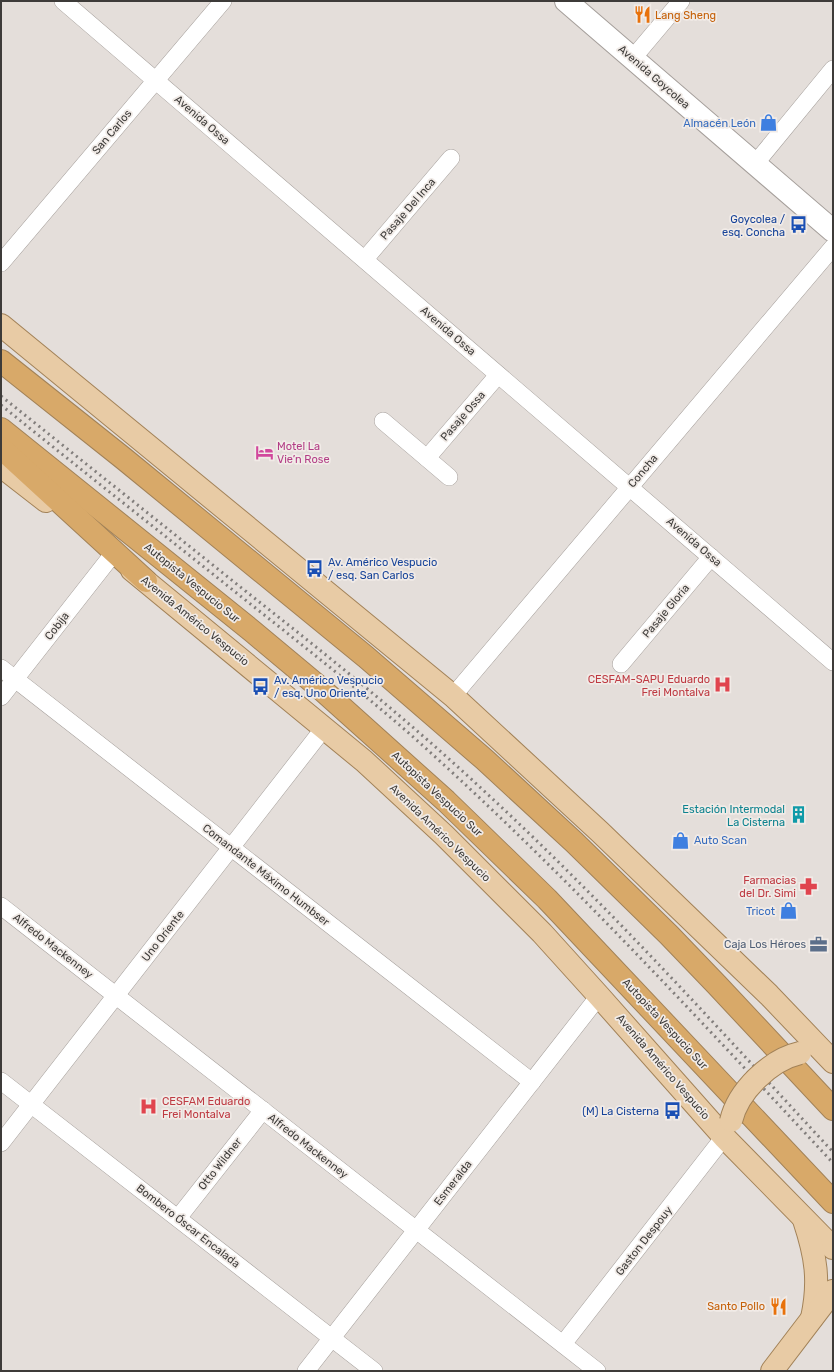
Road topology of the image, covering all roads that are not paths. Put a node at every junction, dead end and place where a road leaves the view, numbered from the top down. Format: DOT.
graph roads {
  1 [pos="63,1"];
  2 [pos="224,1"];
  3 [pos="566,1"];
  4 [pos="681,1"];
  5 [pos="633,58"];
  6 [pos="833,69"];
  7 [pos="156,81"];
  8 [pos="451,158"];
  9 [pos="756,164"];
  10 [pos="833,231"];
  11 [pos="833,247"];
  12 [pos="365,260"];
  13 [pos="1,263"];
  14 [pos="1,325"];
  15 [pos="1,361"];
  16 [pos="498,374"];
  17 [pos="384,421"];
  18 [pos="1,430"];
  19 [pos="1,448"];
  20 [pos="427,458"];
  21 [pos="1,466"];
  22 [pos="449,477"];
  23 [pos="630,487"];
  24 [pos="113,554"];
  25 [pos="711,557"];
  26 [pos="146,581"];
  27 [pos="833,662"];
  28 [pos="621,664"];
  29 [pos="1,668"];
  30 [pos="15,679"];
  31 [pos="453,696"];
  32 [pos="1,698"];
  33 [pos="324,728"];
  34 [pos="231,848"];
  35 [pos="1,906"];
  36 [pos="116,995"];
  37 [pos="599,996"];
  38 [pos="831,1059"];
  39 [pos="1,1081"];
  40 [pos="532,1082"];
  41 [pos="31,1104"];
  42 [pos="833,1109"];
  43 [pos="263,1110"];
  44 [pos="728,1134"];
  45 [pos="1,1143"];
  46 [pos="833,1202"];
  47 [pos="803,1217"];
  48 [pos="178,1218"];
  49 [pos="416,1230"];
  50 [pos="833,1248"];
  51 [pos="833,1291"];
  52 [pos="812,1318"];
  53 [pos="332,1338"];
  54 [pos="563,1344"];
  55 [pos="306,1371"];
  56 [pos="374,1371"];
  57 [pos="597,1371"];
  58 [pos="772,1371"];
  1 -- 7 [label="street, Avenida Ossa"];
  2 -- 7 [label="street, San Carlos"];
  3 -- 5 [label="street, Avenida Goycolea"];
  4 -- 5 [label="street"];
  5 -- 9 [label="street, Avenida Goycolea"];
  6 -- 9 [label="street"];
  7 -- 12 [label="street, Avenida Ossa"];
  7 -- 13 [label="street, San Carlos"];
  8 -- 12 [label="street, Pasaje Del Inca"];
  9 -- 10 [label="street, Avenida Goycolea"];
  11 -- 23 [label="street, Concha"];
  12 -- 16 [label="street, Avenida Ossa"];
  14 -- 31 [label="main road"];
  15 -- 42 [label="highway"];
  16 -- 20 [label="street, Pasaje Ossa"];
  16 -- 23 [label="street, Avenida Ossa"];
  17 -- 20 [label="street"];
  18 -- 46 [label="highway, Autopista Vespucio Sur"];
  19 -- 26 [label="highway"];
  20 -- 22 [label="street"];
  21 -- 24 [label="main road, Avenida Américo Vespucio"];
  23 -- 25 [label="street, Avenida Ossa"];
  23 -- 31 [label="street, Concha"];
  24 -- 26 [label="main road, Avenida Américo Vespucio"];
  24 -- 30 [label="street, Cobija"];
  25 -- 27 [label="street, Avenida Ossa"];
  25 -- 28 [label="street, Pasaje Gloria"];
  26 -- 33 [label="main road, Avenida Américo Vespucio"];
  29 -- 30 [label="street, Comandante Máximo Humbser"];
  30 -- 32 [label="street, Cobija"];
  30 -- 34 [label="street, Comandante Máximo Humbser"];
  31 -- 38 [label="main road"];
  33 -- 34 [label="street, Uno Oriente"];
  33 -- 37 [label="main road, Avenida Américo Vespucio"];
  34 -- 36 [label="street, Uno Oriente"];
  34 -- 40 [label="street, Comandante Máximo Humbser"];
  35 -- 36 [label="street, Alfredo Mackenney"];
  36 -- 41 [label="street, Uno Oriente"];
  36 -- 43 [label="street, Alfredo Mackenney"];
  37 -- 40 [label="street, Esmeralda"];
  37 -- 44 [label="main road, Avenida Américo Vespucio"];
  38 -- 44 [label="main road, bridge"];
  39 -- 41 [label="street, Bombero Óscar Encalada"];
  40 -- 49 [label="street, Esmeralda"];
  41 -- 45 [label="street, Uno Oriente"];
  41 -- 48 [label="street, Bombero Óscar Encalada"];
  43 -- 48 [label="street, Otto Wildner"];
  43 -- 49 [label="street, Alfredo Mackenney"];
  44 -- 47 [label="main road, Avenida Américo Vespucio"];
  44 -- 54 [label="street, Gaston Despouy"];
  47 -- 50 [label="main road, Avenida Américo Vespucio"];
  47 -- 52 [label="main road"];
  48 -- 53 [label="street, Bombero Óscar Encalada"];
  49 -- 53 [label="street, Esmeralda"];
  49 -- 54 [label="street, Alfredo Mackenney"];
  51 -- 52 [label="main road"];
  52 -- 58 [label="main road"];
  53 -- 55 [label="street, Esmeralda"];
  53 -- 56 [label="street, Bombero Óscar Encalada"];
  54 -- 57 [label="street, Alfredo Mackenney"];
}
